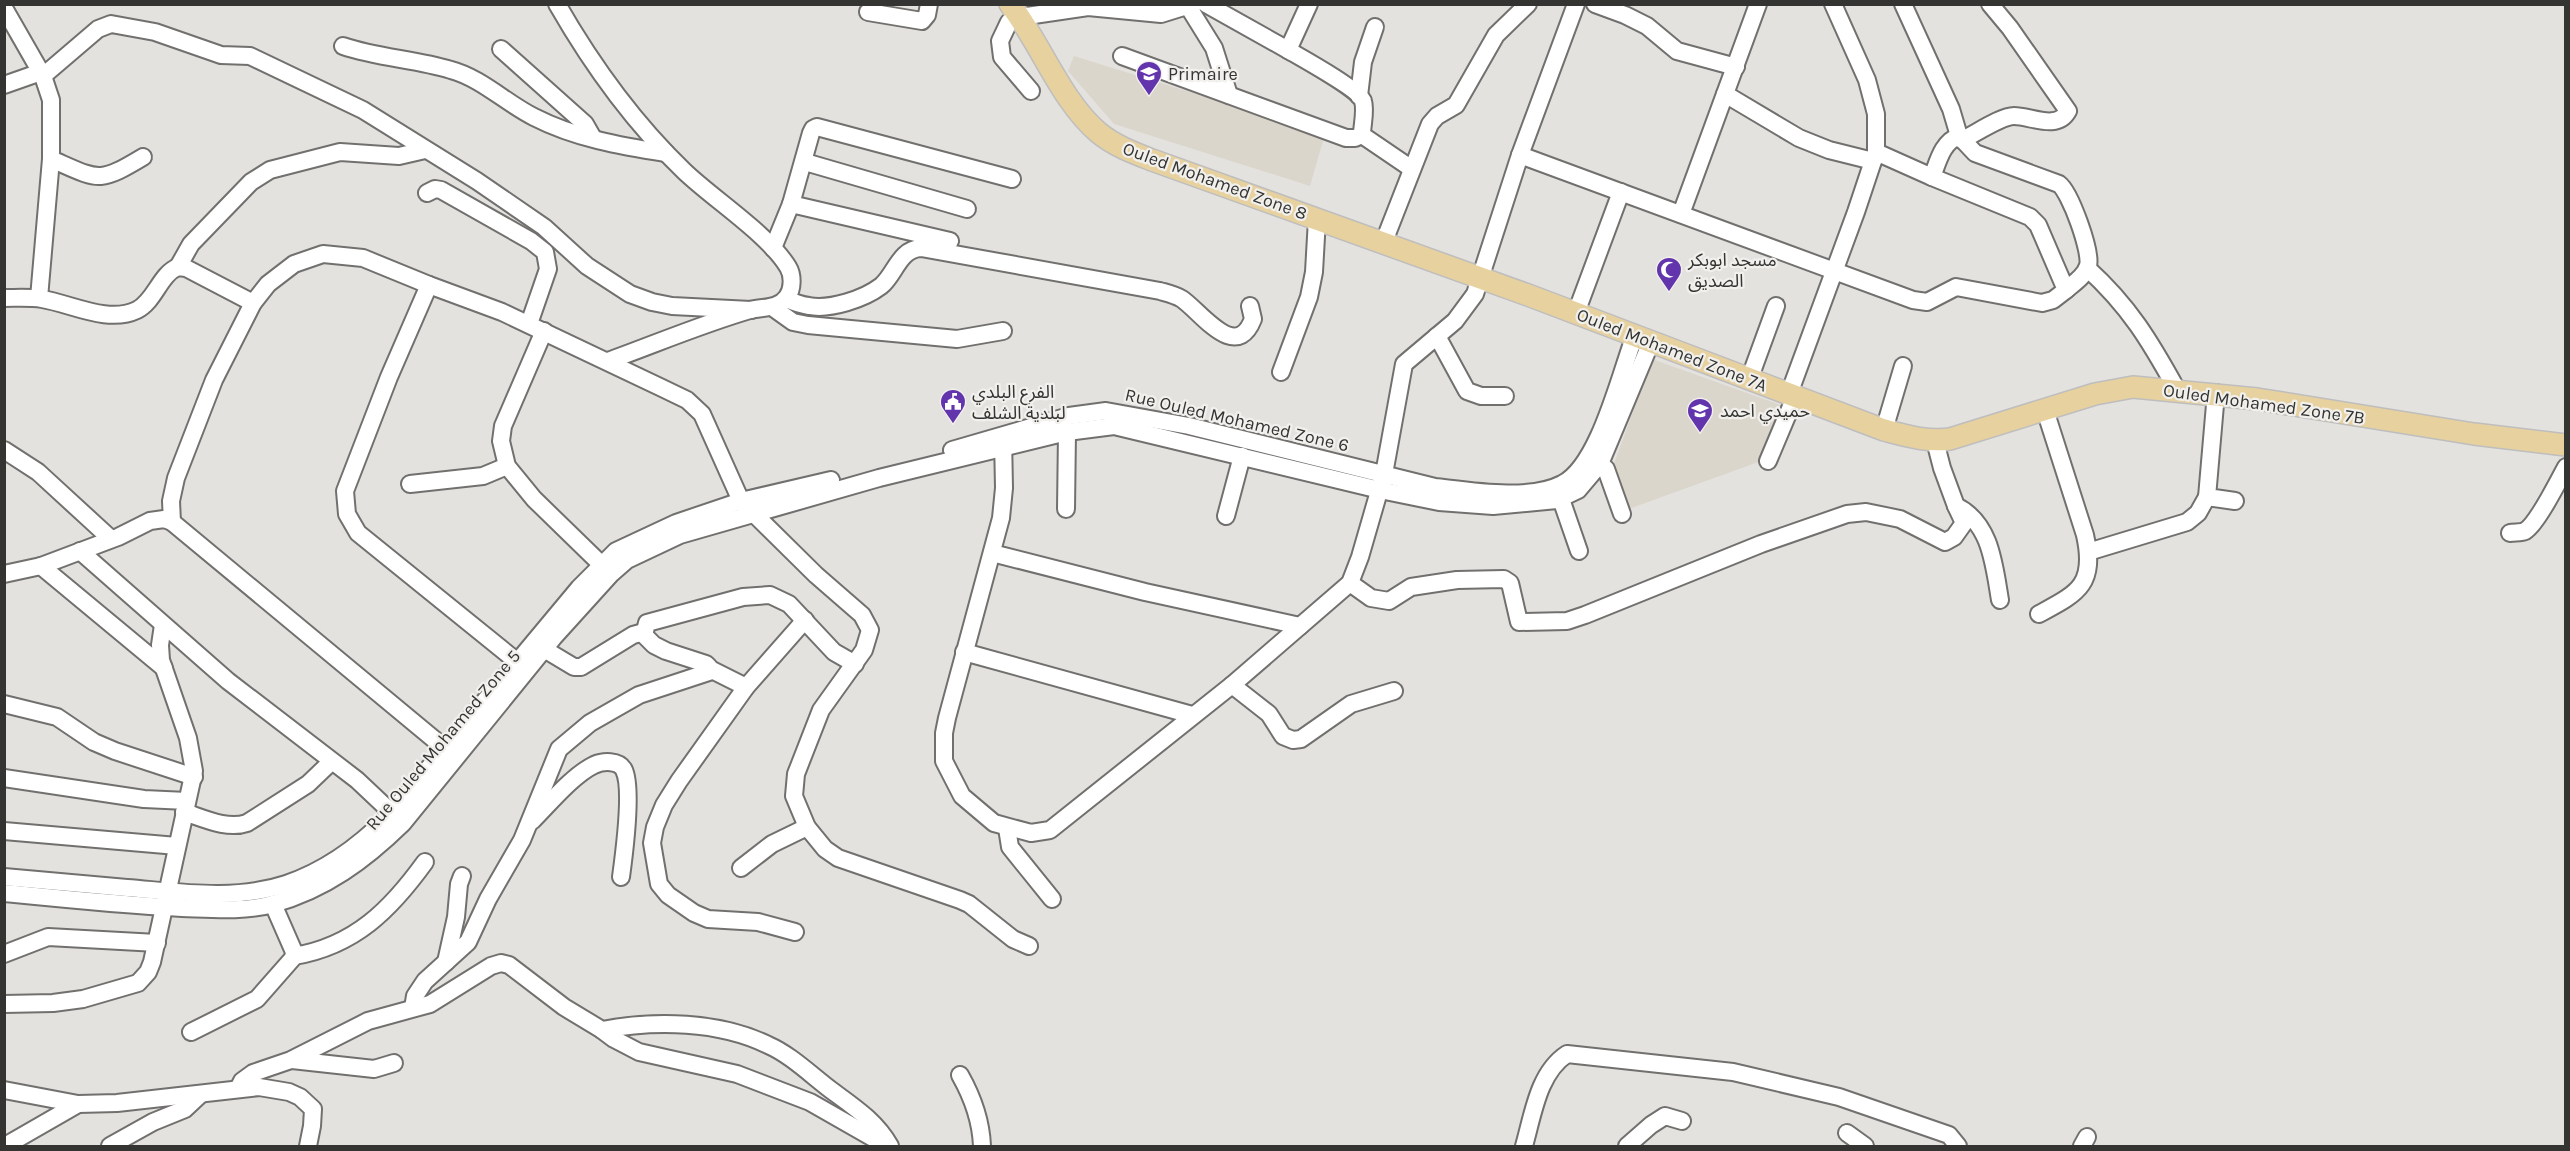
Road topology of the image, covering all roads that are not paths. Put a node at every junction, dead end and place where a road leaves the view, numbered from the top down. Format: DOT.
graph roads {
  1 [pos="557,4"];
  2 [pos="929,4"];
  3 [pos="1206,4"];
  4 [pos="1309,4"];
  5 [pos="1528,4"];
  6 [pos="1595,4"];
  7 [pos="1758,4"];
  8 [pos="1833,4"];
  9 [pos="1903,4"];
  10 [pos="1990,4"];
  11 [pos="1193,5"];
  12 [pos="1574,6"];
  13 [pos="4,8"];
  14 [pos="1015,10"];
  15 [pos="868,12"];
  16 [pos="1235,12"];
  17 [pos="1375,27"];
  18 [pos="343,46"];
  19 [pos="501,49"];
  20 [pos="1288,50"];
  21 [pos="1122,56"];
  22 [pos="1736,67"];
  23 [pos="42,74"];
  24 [pos="4,85"];
  25 [pos="1031,91"];
  26 [pos="1725,94"];
  27 [pos="1229,95"];
  28 [pos="1359,96"];
  29 [pos="1362,135"];
  30 [pos="593,138"];
  31 [pos="1960,138"];
  32 [pos="425,150"];
  33 [pos="666,153"];
  34 [pos="1520,155"];
  35 [pos="1874,156"];
  36 [pos="143,157"];
  37 [pos="51,159"];
  38 [pos="805,162"];
  39 [pos="1412,169"];
  40 [pos="1932,177"];
  41 [pos="1012,179"];
  42 [pos="1621,192"];
  43 [pos="427,193"];
  44 [pos="791,204"];
  45 [pos="967,209"];
  46 [pos="1681,214"];
  47 [pos="1317,219"];
  48 [pos="950,241"];
  49 [pos="1383,244"];
  50 [pos="773,248"];
  51 [pos="178,267"];
  52 [pos="2087,268"];
  53 [pos="1834,273"];
  54 [pos="1481,278"];
  55 [pos="429,285"];
  56 [pos="2066,290"];
  57 [pos="4,298"];
  58 [pos="39,298"];
  59 [pos="253,303"];
  60 [pos="779,303"];
  61 [pos="1250,306"];
  62 [pos="1776,306"];
  63 [pos="752,310"];
  64 [pos="1576,313"];
  65 [pos="537,328"];
  66 [pos="1003,331"];
  67 [pos="1437,336"];
  68 [pos="1643,339"];
  69 [pos="608,361"];
  70 [pos="1902,366"];
  71 [pos="1281,372"];
  72 [pos="1749,380"];
  73 [pos="2177,390"];
  74 [pos="2216,393"];
  75 [pos="1505,396"];
  76 [pos="1792,396"];
  77 [pos="2045,410"];
  78 [pos="1884,430"];
  79 [pos="1067,432"];
  80 [pos="1968,435"];
  81 [pos="1004,441"];
  82 [pos="1935,441"];
  83 [pos="2565,446"];
  84 [pos="4,450"];
  85 [pos="1242,456"];
  86 [pos="1768,461"];
  87 [pos="1600,464"];
  88 [pos="507,466"];
  89 [pos="2565,466"];
  90 [pos="1382,482"];
  91 [pos="410,484"];
  92 [pos="2207,497"];
  93 [pos="802,498"];
  94 [pos="1561,499"];
  95 [pos="2235,501"];
  96 [pos="1956,506"];
  97 [pos="747,507"];
  98 [pos="1066,509"];
  99 [pos="1622,514"];
  100 [pos="1226,516"];
  101 [pos="172,522"];
  102 [pos="2510,533"];
  103 [pos="111,539"];
  104 [pos="80,551"];
  105 [pos="1579,551"];
  106 [pos="2088,552"];
  107 [pos="992,553"];
  108 [pos="41,566"];
  109 [pos="606,569"];
  110 [pos="4,574"];
  111 [pos="1350,583"];
  112 [pos="2000,600"];
  113 [pos="2039,614"];
  114 [pos="805,620"];
  115 [pos="163,625"];
  116 [pos="1300,627"];
  117 [pos="644,632"];
  118 [pos="544,649"];
  119 [pos="964,652"];
  120 [pos="855,664"];
  121 [pos="522,666"];
  122 [pos="164,668"];
  123 [pos="710,669"];
  124 [pos="1232,685"];
  125 [pos="746,687"];
  126 [pos="1394,692"];
  127 [pos="4,704"];
  128 [pos="1192,715"];
  129 [pos="451,754"];
  130 [pos="331,762"];
  131 [pos="194,777"];
  132 [pos="4,778"];
  133 [pos="185,807"];
  134 [pos="392,813"];
  135 [pos="529,823"];
  136 [pos="807,827"];
  137 [pos="1007,828"];
  138 [pos="4,831"];
  139 [pos="177,846"];
  140 [pos="425,862"];
  141 [pos="741,868"];
  142 [pos="462,876"];
  143 [pos="4,877"];
  144 [pos="621,877"];
  145 [pos="4,893"];
  146 [pos="166,899"];
  147 [pos="1052,899"];
  148 [pos="273,904"];
  149 [pos="795,932"];
  150 [pos="157,943"];
  151 [pos="1029,946"];
  152 [pos="4,954"];
  153 [pos="294,956"];
  154 [pos="446,963"];
  155 [pos="4,1004"];
  156 [pos="413,1008"];
  157 [pos="602,1030"];
  158 [pos="191,1032"];
  159 [pos="291,1060"];
  160 [pos="394,1063"];
  161 [pos="960,1075"];
  162 [pos="238,1089"];
  163 [pos="4,1090"];
  164 [pos="201,1094"];
  165 [pos="78,1104"];
  166 [pos="1682,1121"];
  167 [pos="1848,1133"];
  168 [pos="4,1146"];
  169 [pos="110,1146"];
  170 [pos="308,1146"];
  171 [pos="888,1146"];
  172 [pos="982,1146"];
  173 [pos="1524,1146"];
  174 [pos="1627,1146"];
  175 [pos="1865,1146"];
  176 [pos="1958,1146"];
  1 -- 33 [label="street"];
  2 -- 15 [label="street"];
  3 -- 16 [label="street"];
  4 -- 20 [label="street"];
  5 -- 39 [label="street"];
  6 -- 22 [label="street"];
  7 -- 22 [label="street"];
  8 -- 35 [label="street"];
  9 -- 31 [label="street"];
  10 -- 31 [label="street"];
  11 -- 14 [label="street"];
  11 -- 27 [label="street"];
  12 -- 34 [label="street"];
  13 -- 23 [label="street"];
  14 -- 25 [label="street"];
  14 -- 47 [label="main road, Ouled Mohamed Zone 8"];
  16 -- 20 [label="street"];
  17 -- 28 [label="street"];
  18 -- 30 [label="street"];
  19 -- 30 [label="street"];
  20 -- 28 [label="street"];
  21 -- 27 [label="street"];
  22 -- 26 [label="street"];
  23 -- 24 [label="street"];
  23 -- 32 [label="street"];
  23 -- 37 [label="street"];
  26 -- 35 [label="street"];
  26 -- 46 [label="street"];
  27 -- 29 [label="street"];
  28 -- 29 [label="street"];
  29 -- 39 [label="street"];
  30 -- 33 [label="street"];
  31 -- 40 [label="street"];
  31 -- 52 [label="street"];
  32 -- 51 [label="street"];
  32 -- 63 [label="street"];
  33 -- 50 [label="street"];
  34 -- 42 [label="street"];
  34 -- 54 [label="street"];
  35 -- 40 [label="street"];
  35 -- 53 [label="street"];
  36 -- 37 [label="street"];
  37 -- 58 [label="street"];
  38 -- 41 [label="street"];
  38 -- 44 [label="street"];
  38 -- 45 [label="street"];
  39 -- 49 [label="street"];
  40 -- 56 [label="street"];
  42 -- 46 [label="street"];
  42 -- 64 [label="street"];
  43 -- 65 [label="street"];
  44 -- 48 [label="street"];
  44 -- 50 [label="street"];
  46 -- 53 [label="street"];
  47 -- 49 [label="main road, Ouled Mohamed Zone 8"];
  47 -- 71 [label="street"];
  49 -- 54 [label="main road, Ouled Mohamed Zone 8"];
  50 -- 60 [label="street"];
  51 -- 58 [label="street"];
  51 -- 59 [label="street"];
  52 -- 56 [label="street"];
  52 -- 73 [label="street"];
  53 -- 56 [label="street"];
  53 -- 76 [label="street"];
  54 -- 64 [label="main road, Ouled Mohamed Zone 7A"];
  54 -- 67 [label="street"];
  55 -- 59 [label="street"];
  55 -- 65 [label="street"];
  55 -- 121 [label="street"];
  57 -- 58 [label="street"];
  59 -- 101 [label="street"];
  60 -- 61 [label="street"];
  60 -- 63 [label="street"];
  60 -- 66 [label="street"];
  62 -- 72 [label="street"];
  63 -- 69 [label="street"];
  64 -- 68 [label="main road, Ouled Mohamed Zone 7A"];
  65 -- 69 [label="street"];
  65 -- 88 [label="street"];
  67 -- 75 [label="street"];
  67 -- 90 [label="street"];
  68 -- 72 [label="main road, Ouled Mohamed Zone 7A"];
  68 -- 87 [label="street, Rue Ouled Mohamed Zone 6"];
  68 -- 90 [label="street, Rue Ouled Mohamed Zone 6"];
  69 -- 97 [label="street"];
  70 -- 78 [label="street"];
  72 -- 76 [label="main road, Ouled Mohamed Zone 7A"];
  73 -- 74 [label="main road, Ouled Mohamed Zone 7B"];
  73 -- 77 [label="main road, Ouled Mohamed Zone 7B"];
  74 -- 83 [label="main road, Ouled Mohamed Zone 7B"];
  74 -- 92 [label="street"];
  76 -- 78 [label="main road, Ouled Mohamed Zone 7A"];
  76 -- 86 [label="street"];
  77 -- 80 [label="main road, Ouled Mohamed Zone 7B"];
  77 -- 106 [label="street"];
  78 -- 82 [label="main road, Ouled Mohamed Zone 7A"];
  79 -- 81 [label="street, Rue Ouled Mohamed Zone 6"];
  79 -- 85 [label="street, Rue Ouled Mohamed Zone 6"];
  79 -- 98 [label="street"];
  80 -- 82 [label="main road, Ouled Mohamed Zone 7A"];
  81 -- 90 [label="street, Rue Ouled Mohamed Zone 6"];
  81 -- 93 [label="street, Rue Ouled Mohamed Zone 6"];
  81 -- 97 [label="street, Rue Ouled Mohamed Zone 6"];
  81 -- 107 [label="street"];
  82 -- 96 [label="street"];
  84 -- 103 [label="street"];
  85 -- 90 [label="street, Rue Ouled Mohamed Zone 6"];
  85 -- 100 [label="street"];
  87 -- 94 [label="street, Rue Ouled Mohamed Zone 6"];
  87 -- 99 [label="street"];
  88 -- 91 [label="street"];
  88 -- 109 [label="street"];
  89 -- 102 [label="street"];
  90 -- 94 [label="street, Rue Ouled Mohamed Zone 6"];
  90 -- 111 [label="street"];
  92 -- 95 [label="street"];
  92 -- 106 [label="street"];
  93 -- 97 [label="street, Rue Ouled Mohamed Zone 5"];
  94 -- 105 [label="street"];
  96 -- 111 [label="street"];
  96 -- 112 [label="street"];
  97 -- 109 [label="street, Rue Ouled Mohamed Zone 5"];
  97 -- 120 [label="street"];
  101 -- 103 [label="street"];
  101 -- 129 [label="street"];
  103 -- 104 [label="street"];
  104 -- 108 [label="street"];
  104 -- 115 [label="street"];
  106 -- 113 [label="street"];
  107 -- 116 [label="street"];
  107 -- 119 [label="street"];
  108 -- 110 [label="street"];
  108 -- 122 [label="street"];
  109 -- 118 [label="street, Rue Ouled Mohamed Zone 5"];
  109 -- 121 [label="street, Rue Ouled Mohamed Zone 5"];
  111 -- 116 [label="street"];
  114 -- 117 [label="street"];
  114 -- 120 [label="street"];
  114 -- 125 [label="street"];
  115 -- 122 [label="street"];
  115 -- 130 [label="street"];
  116 -- 124 [label="street"];
  117 -- 118 [label="street"];
  117 -- 123 [label="street"];
  118 -- 121 [label="street, Rue Ouled Mohamed Zone 5"];
  119 -- 128 [label="street"];
  119 -- 137 [label="street"];
  120 -- 136 [label="street"];
  121 -- 129 [label="street, Rue Ouled Mohamed Zone 5"];
  122 -- 131 [label="street"];
  123 -- 125 [label="street"];
  123 -- 135 [label="street"];
  124 -- 126 [label="street"];
  124 -- 128 [label="street"];
  125 -- 149 [label="street"];
  127 -- 131 [label="street"];
  128 -- 137 [label="street"];
  129 -- 134 [label="street, Rue Ouled Mohamed Zone 5"];
  129 -- 148 [label="street, Rue Ouled Mohamed Zone 5"];
  130 -- 133 [label="street"];
  130 -- 134 [label="street"];
  131 -- 133 [label="street"];
  132 -- 133 [label="street"];
  133 -- 139 [label="street"];
  134 -- 146 [label="street, Rue Ouled Mohamed Zone 5"];
  135 -- 144 [label="street"];
  135 -- 154 [label="street"];
  136 -- 141 [label="street"];
  136 -- 151 [label="street"];
  137 -- 147 [label="street"];
  138 -- 139 [label="street"];
  139 -- 146 [label="street"];
  140 -- 153 [label="street"];
  142 -- 154 [label="street"];
  143 -- 146 [label="street, Rue Ouled Mohamed Zone 5"];
  145 -- 146 [label="street, Rue Ouled Mohamed Zone 5"];
  146 -- 148 [label="street, Rue Ouled Mohamed Zone 5"];
  146 -- 150 [label="street"];
  148 -- 153 [label="street"];
  150 -- 152 [label="street"];
  150 -- 155 [label="street"];
  153 -- 158 [label="street"];
  154 -- 156 [label="street"];
  156 -- 157 [label="street"];
  156 -- 159 [label="street"];
  157 -- 171 [label="street"];
  157 -- 171 [label="street"];
  159 -- 160 [label="street"];
  159 -- 162 [label="street"];
  161 -- 172 [label="street"];
  162 -- 164 [label="street"];
  162 -- 170 [label="street"];
  163 -- 165 [label="street"];
  164 -- 165 [label="street"];
  164 -- 169 [label="street"];
  165 -- 168 [label="street"];
  166 -- 174 [label="street"];
  167 -- 175 [label="street"];
  173 -- 176 [label="street"];
}
